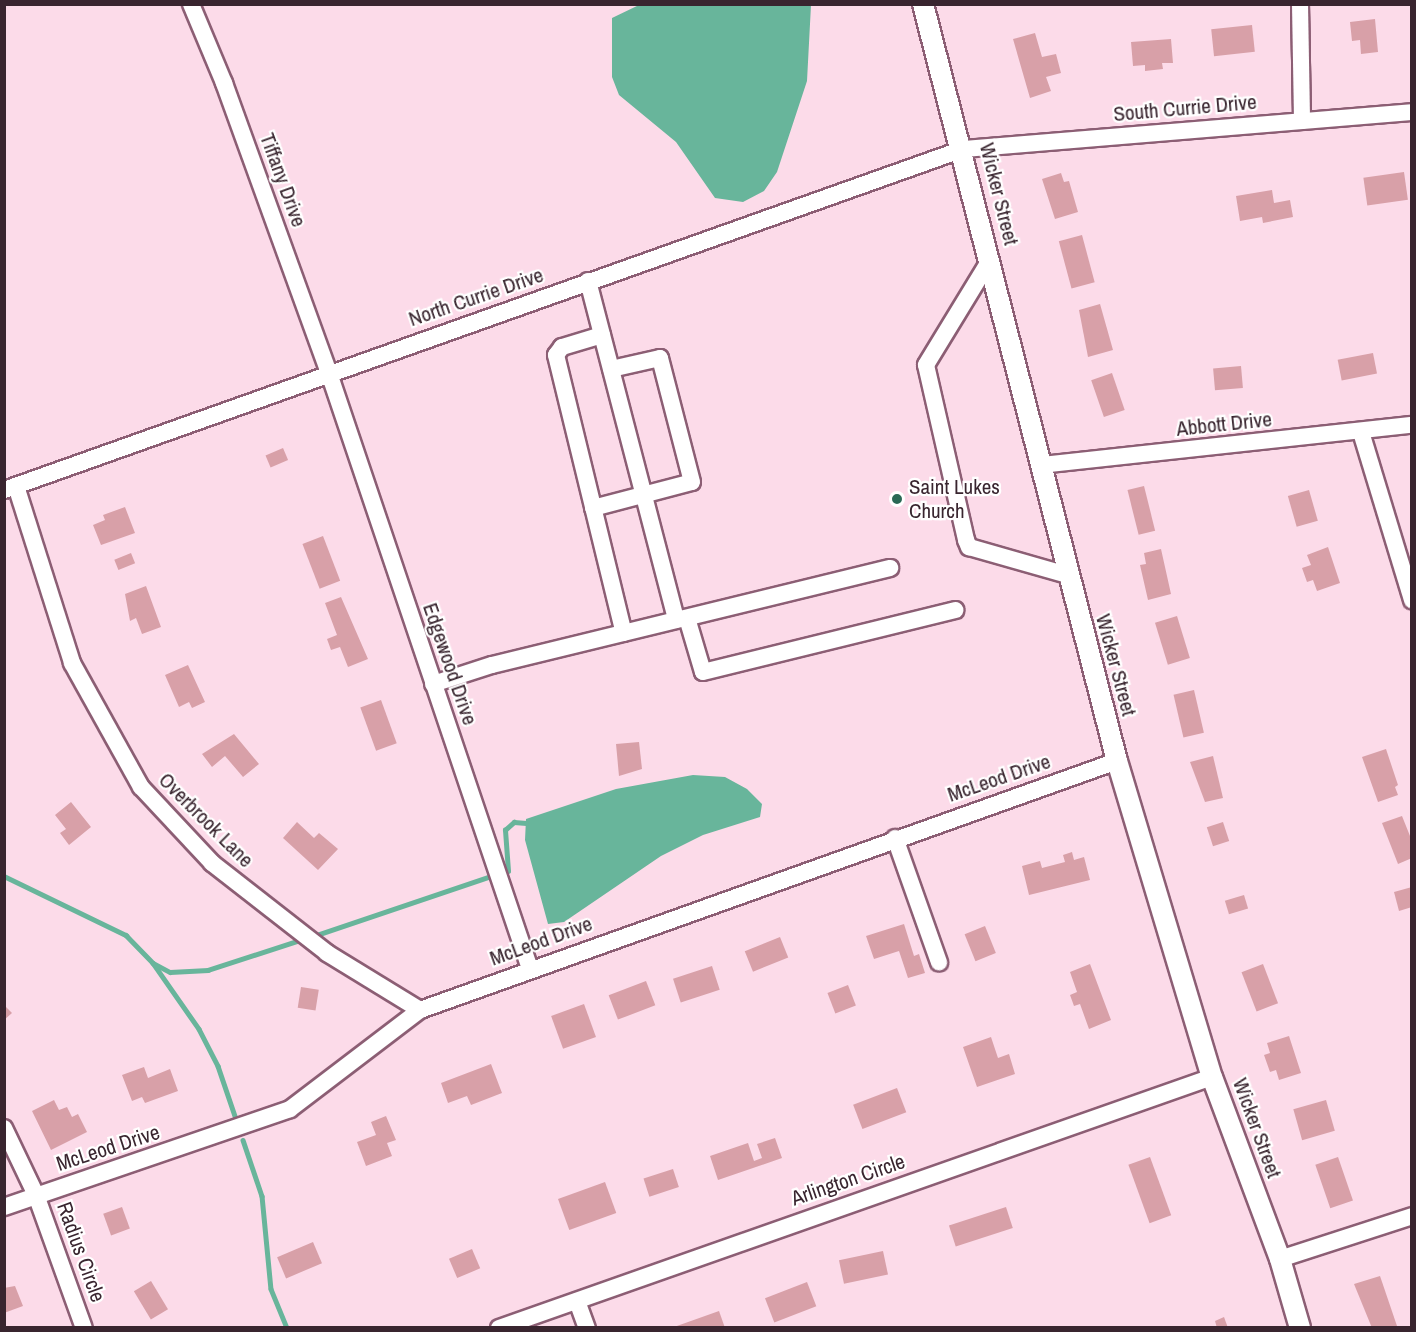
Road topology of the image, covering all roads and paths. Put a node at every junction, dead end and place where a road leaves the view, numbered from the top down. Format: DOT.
graph roads {
  1 [pos="191,4"];
  2 [pos="923,4"];
  3 [pos="1300,4"];
  4 [pos="1412,112"];
  5 [pos="1302,120"];
  6 [pos="963,149"];
  7 [pos="990,260"];
  8 [pos="588,281"];
  9 [pos="602,335"];
  10 [pos="611,369"];
  11 [pos="329,373"];
  12 [pos="1412,425"];
  13 [pos="1361,432"];
  14 [pos="1041,465"];
  15 [pos="10,488"];
  16 [pos="644,495"];
  17 [pos="593,508"];
  18 [pos="890,568"];
  19 [pos="1067,575"];
  20 [pos="1412,600"];
  21 [pos="956,610"];
  22 [pos="681,619"];
  23 [pos="624,633"];
  24 [pos="433,684"];
  25 [pos="1117,761"];
  26 [pos="895,838"];
  27 [pos="939,962"];
  28 [pos="530,969"];
  29 [pos="420,1010"];
  30 [pos="1212,1077"];
  31 [pos="4,1128"];
  32 [pos="36,1195"];
  33 [pos="4,1207"];
  34 [pos="1412,1216"];
  35 [pos="1280,1259"];
  36 [pos="577,1301"];
  37 [pos="84,1328"];
  38 [pos="499,1328"];
  39 [pos="587,1328"];
  40 [pos="1300,1328"];
  1 -- 11 [label="street, Tiffany Drive"];
  2 -- 6 [label="main road, Wicker Street"];
  3 -- 5 [label="street"];
  4 -- 5 [label="street, South Currie Drive"];
  5 -- 6 [label="street, South Currie Drive"];
  6 -- 7 [label="main road, Wicker Street"];
  6 -- 8 [label="street, North Currie Drive"];
  7 -- 14 [label="main road, Wicker Street"];
  7 -- 19 [label="street"];
  8 -- 9 [label="street"];
  8 -- 11 [label="street, North Currie Drive"];
  9 -- 10 [label="street"];
  9 -- 17 [label="street"];
  10 -- 16 [label="street"];
  10 -- 16 [label="street"];
  11 -- 15 [label="street, North Currie Drive"];
  11 -- 24 [label="street, Edgewood Drive"];
  12 -- 13 [label="street, Abbott Drive"];
  13 -- 14 [label="street, Abbott Drive"];
  13 -- 20 [label="street"];
  14 -- 19 [label="main road, Wicker Street"];
  15 -- 29 [label="street, Overbrook Lane"];
  16 -- 17 [label="street"];
  16 -- 22 [label="street"];
  17 -- 23 [label="street"];
  18 -- 22 [label="street"];
  19 -- 25 [label="main road, Wicker Street"];
  21 -- 22 [label="street"];
  22 -- 23 [label="street"];
  23 -- 24 [label="street"];
  24 -- 28 [label="street, Edgewood Drive"];
  25 -- 26 [label="street, McLeod Drive"];
  25 -- 30 [label="main road, Wicker Street"];
  26 -- 27 [label="street"];
  26 -- 28 [label="street, McLeod Drive"];
  28 -- 29 [label="street, McLeod Drive"];
  29 -- 32 [label="street, McLeod Drive"];
  30 -- 35 [label="main road, Wicker Street"];
  30 -- 36 [label="street, Arlington Circle"];
  31 -- 32 [label="street, Radius Circle"];
  32 -- 33 [label="street, McLeod Drive"];
  32 -- 37 [label="street, Radius Circle"];
  34 -- 35 [label="street"];
  35 -- 40 [label="main road, Wicker Street"];
  36 -- 38 [label="street, Arlington Circle"];
  36 -- 39 [label="street"];
}
